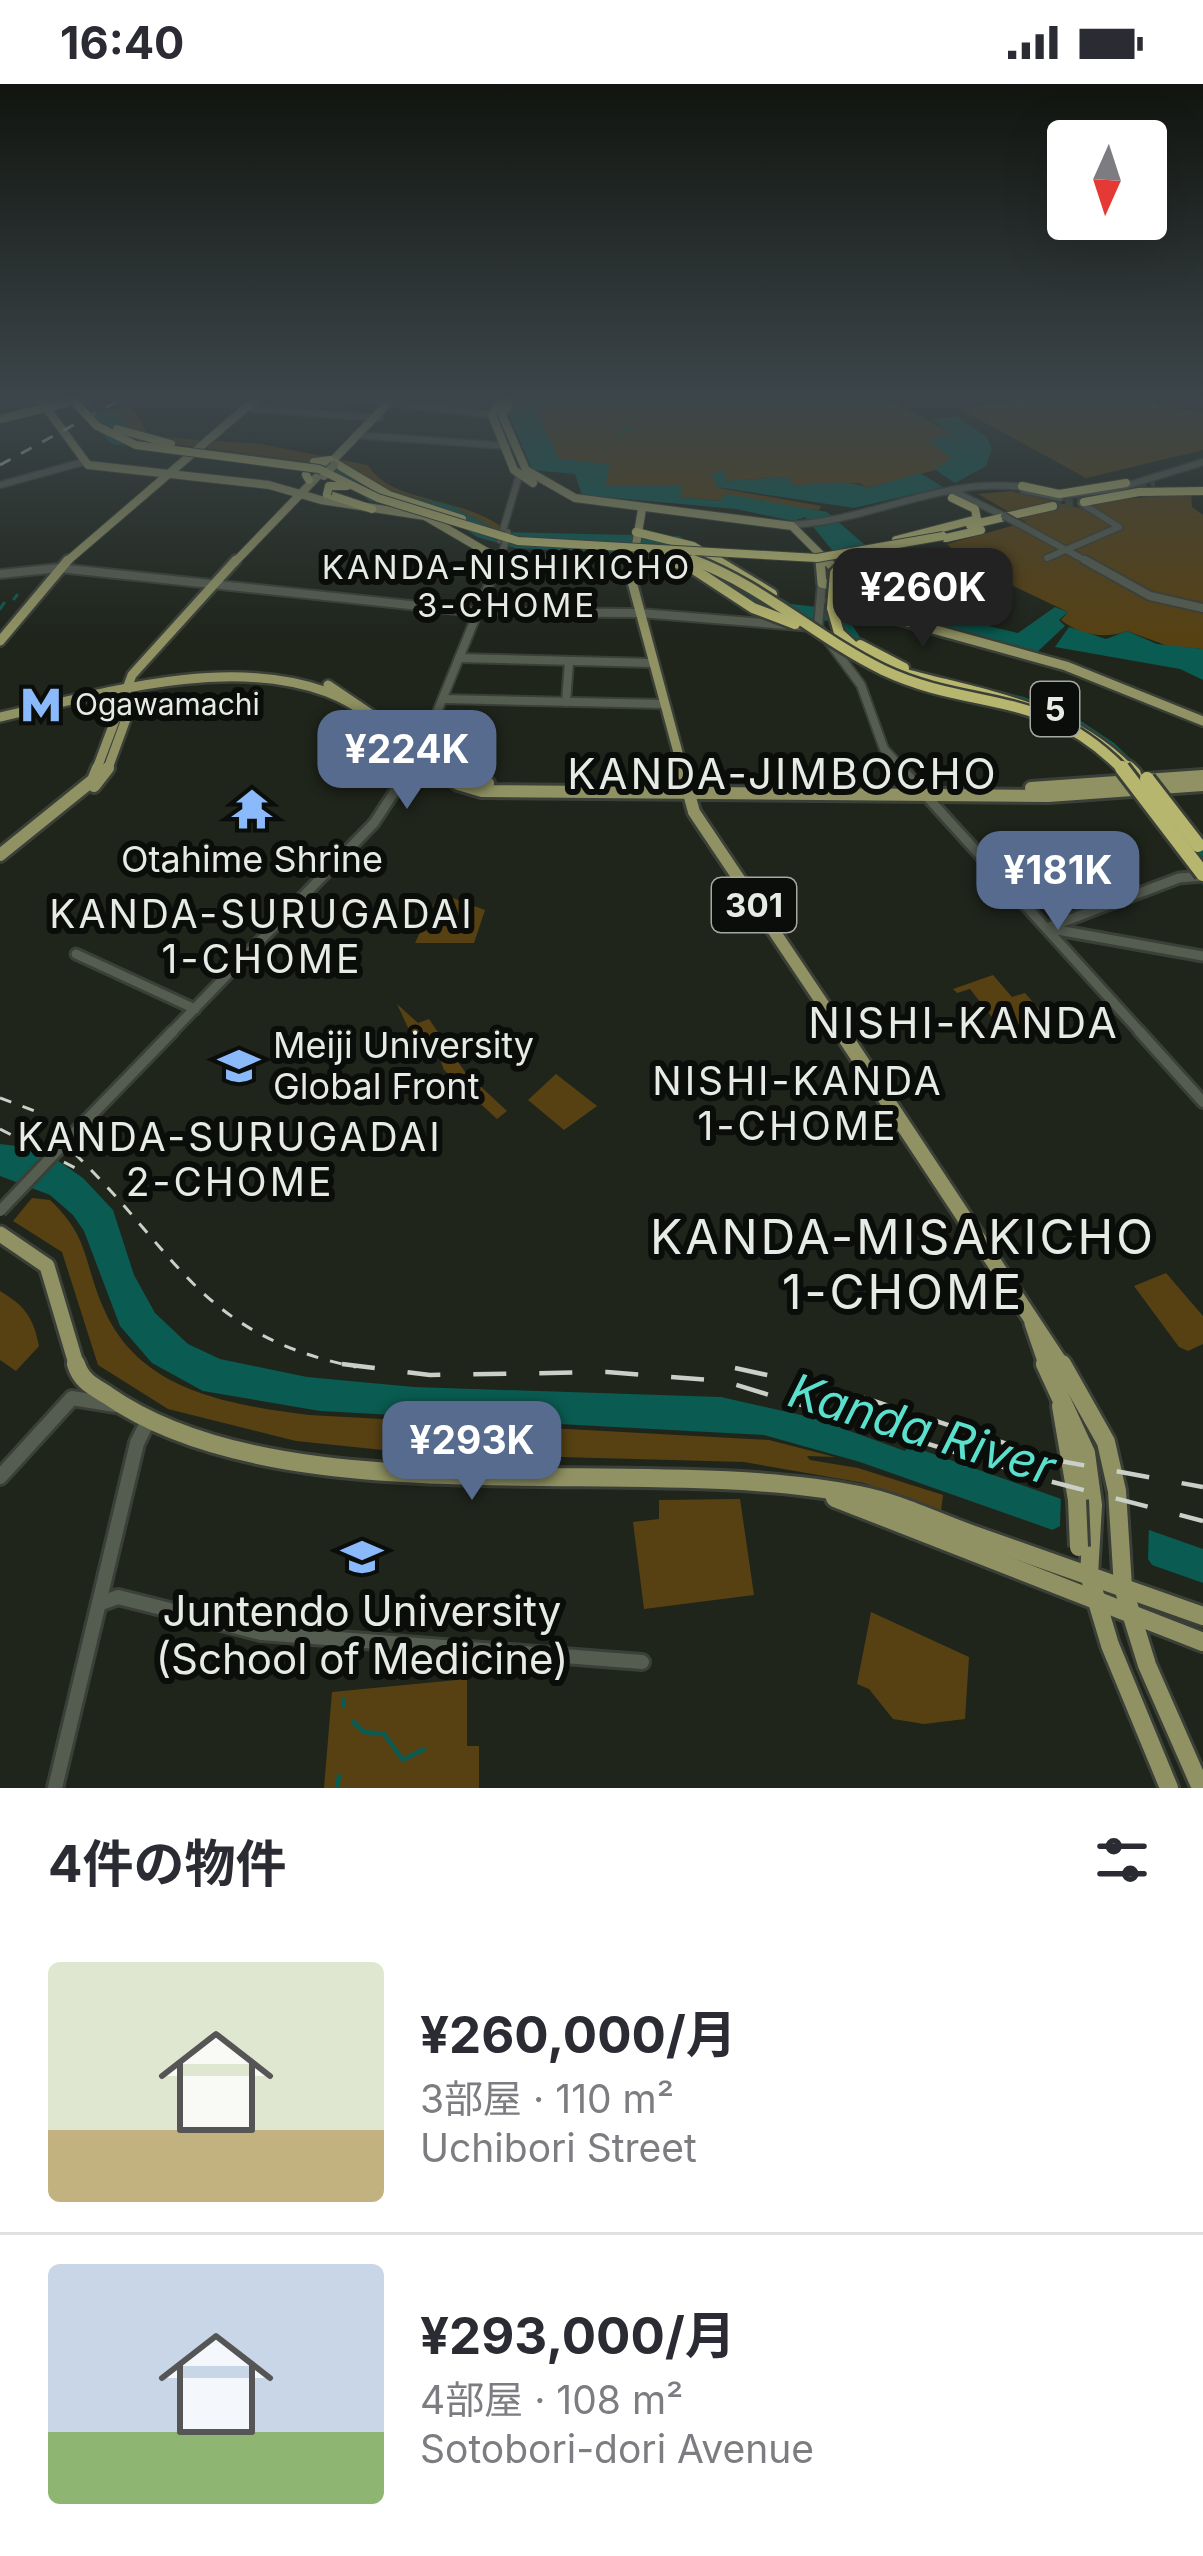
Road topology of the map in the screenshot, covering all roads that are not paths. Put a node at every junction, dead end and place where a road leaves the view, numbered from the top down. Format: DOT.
graph roads {
  1 [pos="163,478"];
  2 [pos="191,478"];
  3 [pos="313,478"];
  4 [pos="313,478"];
  5 [pos="334,478"];
  6 [pos="346,478"];
  7 [pos="358,478"];
  8 [pos="1156,478"];
  9 [pos="524,480"];
  10 [pos="1126,483"];
  11 [pos="1159,483"];
  12 [pos="1022,486"];
  13 [pos="1181,487"];
  14 [pos="1203,488"];
  15 [pos="1142,489"];
  16 [pos="301,494"];
  17 [pos="964,494"];
  18 [pos="1067,496"];
  19 [pos="933,497"];
  20 [pos="952,498"];
  21 [pos="1084,502"];
  22 [pos="901,506"];
  23 [pos="372,508"];
  24 [pos="910,508"];
  25 [pos="425,511"];
  26 [pos="641,512"];
  27 [pos="1000,518"];
  28 [pos="462,520"];
  29 [pos="838,520"];
  30 [pos="1019,521"];
  31 [pos="800,527"];
  32 [pos="498,532"];
  33 [pos="640,534"];
  34 [pos="940,534"];
  35 [pos="813,545"];
  36 [pos="1065,550"];
  37 [pos="500,551"];
  38 [pos="632,555"];
  39 [pos="1047,558"];
  40 [pos="676,562"];
  41 [pos="59,568"];
  42 [pos="0,574"];
  43 [pos="821,583"];
  44 [pos="220,584"];
  45 [pos="859,601"];
  46 [pos="819,603"];
  47 [pos="757,606"];
  48 [pos="1203,608"];
  49 [pos="476,612"];
  50 [pos="640,613"];
  51 [pos="768,614"];
  52 [pos="745,620"];
  53 [pos="818,625"];
  54 [pos="793,626"];
  55 [pos="0,641"];
  56 [pos="839,641"];
  57 [pos="459,658"];
  58 [pos="568,662"];
  59 [pos="653,663"];
  60 [pos="953,681"];
  61 [pos="131,687"];
  62 [pos="443,699"];
  63 [pos="566,702"];
  64 [pos="664,704"];
  65 [pos="0,714"];
  66 [pos="1203,724"];
  67 [pos="433,725"];
  68 [pos="400,733"];
  69 [pos="420,753"];
  70 [pos="1203,781"];
  71 [pos="1143,782"];
  72 [pos="687,790"];
  73 [pos="923,793"];
  74 [pos="1203,852"];
  75 [pos="0,859"];
  76 [pos="1203,861"];
  77 [pos="1202,878"];
  78 [pos="1073,918"];
  79 [pos="1047,928"];
  80 [pos="1086,935"];
  81 [pos="1105,939"];
  82 [pos="76,954"];
  83 [pos="1203,956"];
  84 [pos="1082,968"];
  85 [pos="195,1009"];
  86 [pos="1203,1102"];
  87 [pos="0,1211"];
  88 [pos="0,1234"];
  89 [pos="1032,1322"];
  90 [pos="121,1405"];
  91 [pos="148,1421"];
  92 [pos="0,1477"];
  93 [pos="817,1492"];
  94 [pos="1089,1575"];
  95 [pos="1123,1586"];
  96 [pos="1096,1599"];
  97 [pos="99,1604"];
  98 [pos="1130,1612"];
  99 [pos="1203,1616"];
  100 [pos="1203,1642"];
  101 [pos="642,1662"];
  102 [pos="55,1788"];
  103 [pos="1169,1788"];
  104 [pos="1201,1788"];
  1 -- 41 [label="main road"];
  2 -- 16 [label="main road"];
  3 -- 16 [label="main road"];
  4 -- 16 [label="main road"];
  5 -- 25 [label="highway, bridge"];
  6 -- 28 [label="highway, bridge"];
  7 -- 28 [label="highway, bridge"];
  8 -- 18 [label="street"];
  9 -- 26 [label="main road"];
  9 -- 26 [label="main road"];
  9 -- 32 [label="street"];
  10 -- 18 [label="highway"];
  11 -- 13 [label="highway"];
  12 -- 18 [label="highway"];
  12 -- 19 [label="street"];
  13 -- 14 [label="highway"];
  13 -- 15 [label="highway"];
  13 -- 21 [label="highway"];
  16 -- 23 [label="main road"];
  16 -- 44 [label="main road"];
  17 -- 18 [label="street"];
  17 -- 19 [label="street"];
  17 -- 20 [label="street"];
  17 -- 27 [label="street"];
  18 -- 21 [label="street"];
  19 -- 22 [label="street"];
  20 -- 24 [label="street"];
  20 -- 34 [label="highway"];
  21 -- 36 [label="street"];
  22 -- 24 [label="street"];
  22 -- 29 [label="street"];
  23 -- 25 [label="highway, bridge"];
  23 -- 37 [label="main road"];
  24 -- 29 [label="street"];
  25 -- 32 [label="highway, bridge"];
  26 -- 31 [label="main road"];
  26 -- 33 [label="main road, 301"];
  27 -- 30 [label="street, bridge"];
  27 -- 30 [label="highway"];
  27 -- 34 [label="highway, 5"];
  28 -- 32 [label="highway, bridge"];
  29 -- 31 [label="street"];
  30 -- 34 [label="highway, 5"];
  30 -- 36 [label="street"];
  31 -- 35 [label="main road"];
  32 -- 34 [label="highway, bridge"];
  32 -- 34 [label="highway, bridge"];
  32 -- 37 [label="street, bridge"];
  32 -- 56 [label="highway, 5, bridge"];
  33 -- 38 [label="main road, 301, bridge"];
  33 -- 56 [label="highway, bridge"];
  34 -- 60 [label="highway, 5, bridge"];
  34 -- 71 [label="highway, 5, bridge"];
  35 -- 43 [label="main road"];
  35 -- 66 [label="main road"];
  36 -- 39 [label="street"];
  36 -- 48 [label="street"];
  37 -- 38 [label="main road"];
  37 -- 49 [label="street"];
  38 -- 40 [label="street"];
  38 -- 47 [label="street"];
  38 -- 50 [label="main road, 301"];
  40 -- 47 [label="street"];
  40 -- 56 [label="highway, bridge"];
  41 -- 42 [label="street"];
  41 -- 44 [label="street"];
  41 -- 55 [label="main road"];
  43 -- 45 [label="main road"];
  43 -- 46 [label="street"];
  44 -- 49 [label="street"];
  44 -- 61 [label="main road"];
  45 -- 46 [label="street"];
  45 -- 66 [label="main road"];
  46 -- 53 [label="street"];
  47 -- 51 [label="street"];
  49 -- 50 [label="street"];
  49 -- 57 [label="street"];
  50 -- 52 [label="street"];
  50 -- 59 [label="main road, 301"];
  51 -- 52 [label="street"];
  51 -- 54 [label="street"];
  52 -- 54 [label="street"];
  53 -- 54 [label="street"];
  53 -- 73 [label="street"];
  56 -- 60 [label="highway, 5, bridge"];
  56 -- 71 [label="highway, 5, bridge"];
  57 -- 58 [label="street"];
  57 -- 62 [label="street"];
  58 -- 59 [label="street"];
  58 -- 63 [label="street"];
  59 -- 64 [label="main road, 301"];
  60 -- 71 [label="highway, 5"];
  61 -- 65 [label="main road"];
  61 -- 68 [label="main road"];
  61 -- 69 [label="main road"];
  61 -- 75 [label="main road"];
  62 -- 63 [label="street"];
  62 -- 67 [label="street"];
  63 -- 64 [label="street"];
  64 -- 72 [label="main road, 301"];
  67 -- 68 [label="street"];
  67 -- 69 [label="street"];
  68 -- 69 [label="main road"];
  69 -- 72 [label="main road"];
  69 -- 85 [label="street"];
  70 -- 71 [label="main road"];
  71 -- 73 [label="main road"];
  71 -- 74 [label="highway, bridge"];
  71 -- 76 [label="highway, 5, bridge"];
  71 -- 77 [label="highway, bridge"];
  72 -- 73 [label="main road"];
  72 -- 89 [label="main road, 301"];
  73 -- 79 [label="street"];
  77 -- 78 [label="street"];
  78 -- 79 [label="street"];
  78 -- 80 [label="street"];
  79 -- 80 [label="street"];
  79 -- 84 [label="street"];
  80 -- 81 [label="street"];
  81 -- 83 [label="street"];
  81 -- 84 [label="street"];
  82 -- 85 [label="street"];
  84 -- 86 [label="street"];
  85 -- 87 [label="street, bridge"];
  88 -- 90 [label="main road"];
  89 -- 94 [label="main road, 301"];
  89 -- 95 [label="main road, 301"];
  90 -- 91 [label="main road"];
  90 -- 92 [label="street"];
  91 -- 93 [label="main road"];
  91 -- 97 [label="street"];
  93 -- 94 [label="main road"];
  93 -- 96 [label="main road"];
  94 -- 95 [label="main road"];
  94 -- 96 [label="main road, 301"];
  95 -- 98 [label="main road, 301"];
  95 -- 99 [label="main road"];
  96 -- 98 [label="main road"];
  96 -- 103 [label="main road, 301"];
  97 -- 101 [label="street"];
  97 -- 102 [label="street"];
  98 -- 100 [label="main road"];
  98 -- 104 [label="main road, 301"];
}
